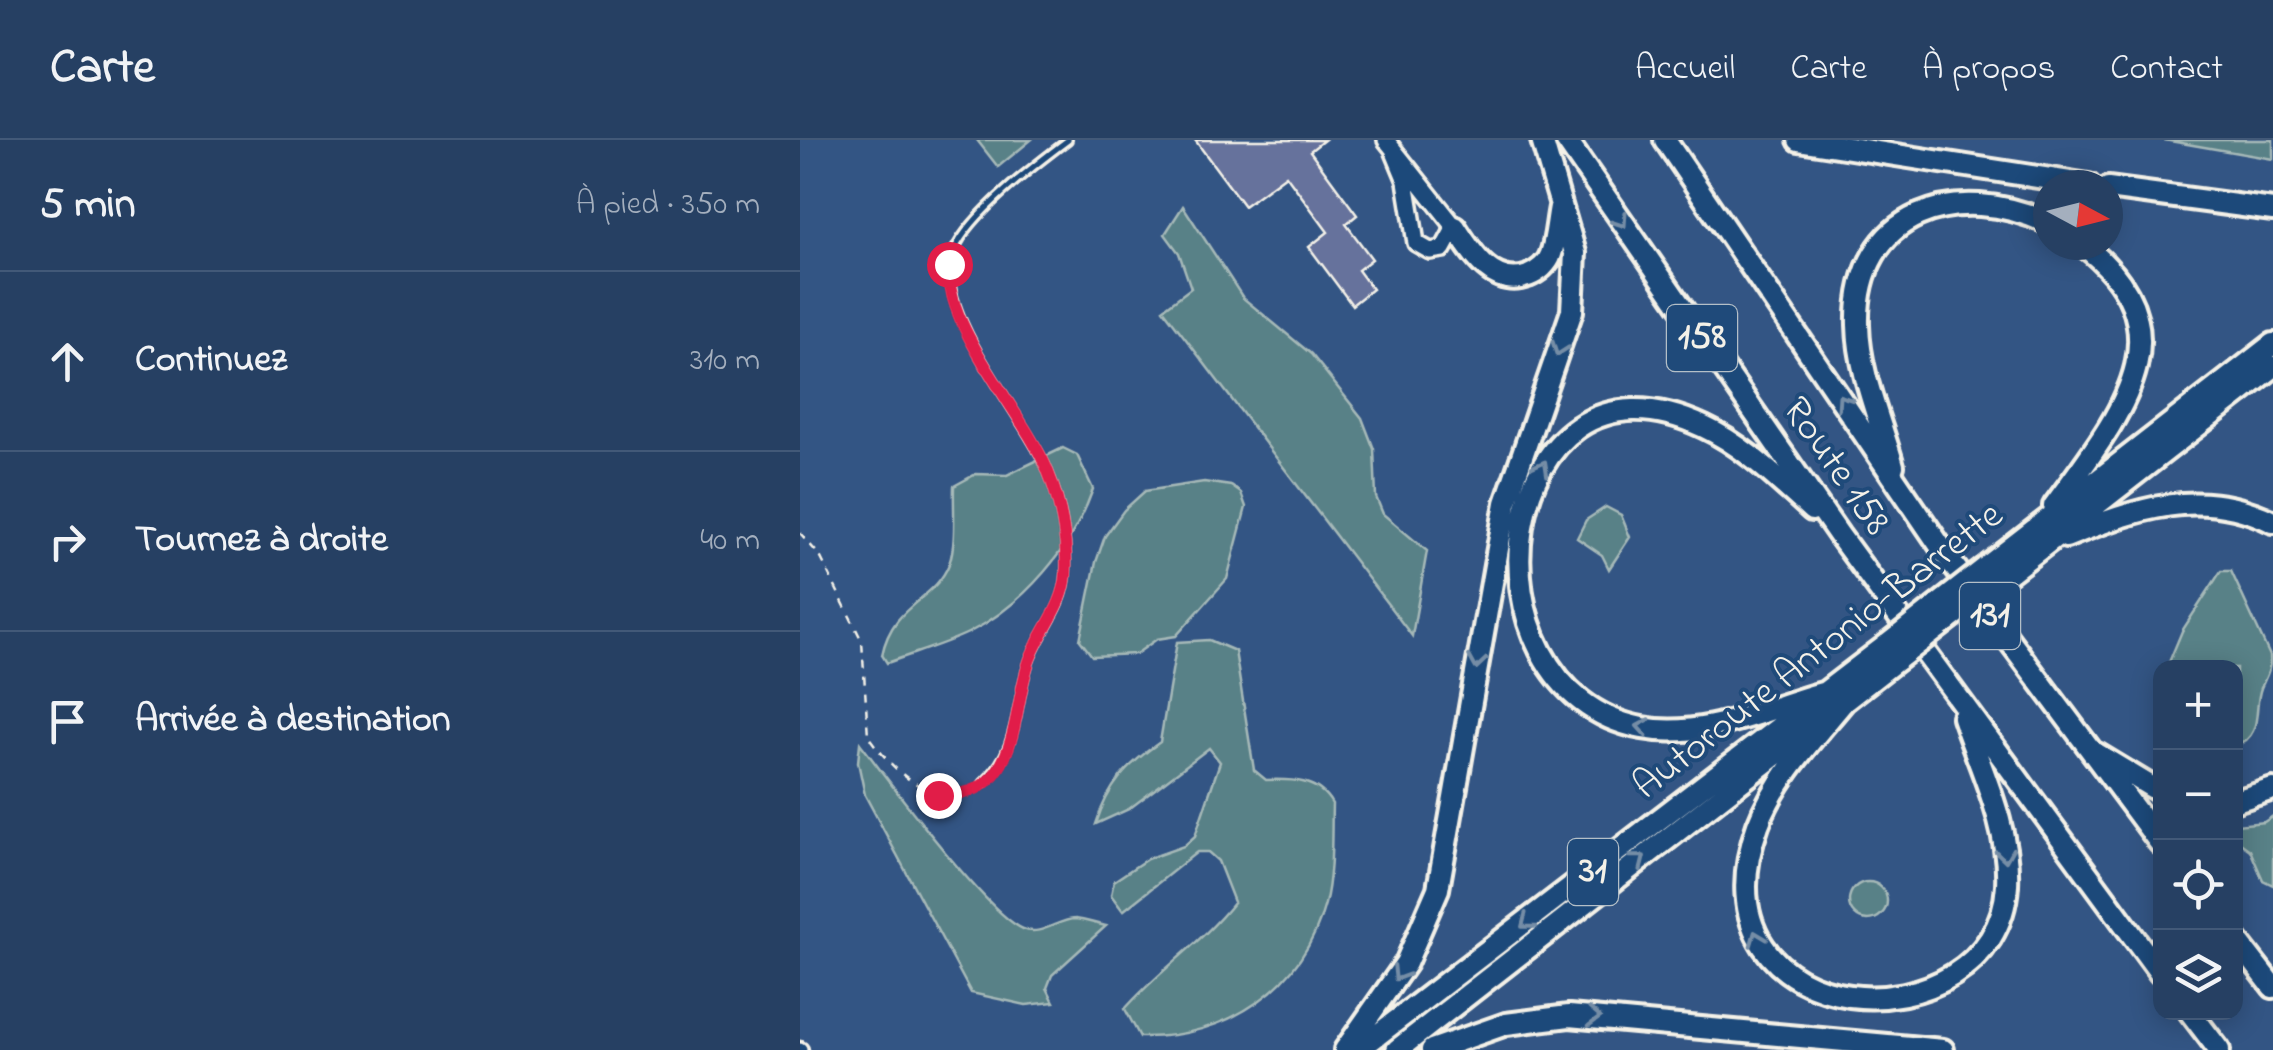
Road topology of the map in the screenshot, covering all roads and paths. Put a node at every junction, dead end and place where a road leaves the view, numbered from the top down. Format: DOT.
graph roads {
  1 [pos="1068,140"];
  2 [pos="1542,140"];
  3 [pos="1566,140"];
  4 [pos="1665,140"];
  5 [pos="1799,140"];
  6 [pos="1390,146"];
  7 [pos="2033,176"];
  8 [pos="2123,190"];
  9 [pos="1561,200"];
  10 [pos="2273,210"];
  11 [pos="2033,219"];
  12 [pos="1455,227"];
  13 [pos="2099,260"];
  14 [pos="2273,344"];
  15 [pos="2273,368"];
  16 [pos="1897,482"];
  17 [pos="2273,522"];
  18 [pos="800,532"];
  19 [pos="2043,534"];
  20 [pos="1839,535"];
  21 [pos="1836,696"];
  22 [pos="1956,696"];
  23 [pos="2087,748"];
  24 [pos="984,783"];
  25 [pos="2153,788"];
  26 [pos="2273,789"];
  27 [pos="2243,799"];
  28 [pos="2158,840"];
  29 [pos="2243,948"];
  30 [pos="2153,963"];
  31 [pos="2273,988"];
  32 [pos="1943,1003"];
  33 [pos="1848,1017"];
  34 [pos="2196,1020"];
  35 [pos="1345,1050"];
  36 [pos="1358,1050"];
  37 [pos="1398,1050"];
  38 [pos="1432,1050"];
  39 [pos="1943,1050"];
  40 [pos="2219,1050"];
  1 -- 24 [label="lane"];
  2 -- 9 [label="highway"];
  3 -- 20 [label="highway, Route 158 / 158, one-way"];
  16 -- 4 [label="highway, Route 158 / 158, one-way"];
  5 -- 7 [label="highway"];
  6 -- 12 [label="street"];
  6 -- 12 [label="street"];
  8 -- 10 [label="highway"];
  9 -- 12 [label="highway"];
  9 -- 35 [label="highway, one-way"];
  11 -- 16 [label="highway"];
  13 -- 19 [label="highway"];
  14 -- 19 [label="highway, Autoroute Antonio-Barrette / 31"];
  15 -- 19 [label="highway, Autoroute Antonio-Barrette / 31"];
  16 -- 23 [label="highway, Route 158 / 131"];
  17 -- 19 [label="highway"];
  18 -- 24 [label="path"];
  19 -- 21 [label="highway, Autoroute Antonio-Barrette / 31, bridge"];
  21 -- 20 [label="highway, one-way"];
  20 -- 22 [label="highway, Route 158 / 158"];
  33 -- 21 [label="highway, one-way"];
  21 -- 36 [label="highway, Autoroute Antonio-Barrette / 31, one-way"];
  37 -- 21 [label="highway, Autoroute Antonio-Barrette / 31, one-way"];
  22 -- 30 [label="highway, Route 158 / 158"];
  22 -- 32 [label="highway, one-way"];
  23 -- 25 [label="highway"];
  23 -- 28 [label="highway, Route 158 / 131"];
  26 -- 27 [label="highway"];
  29 -- 31 [label="highway"];
  34 -- 40 [label="highway"];
  38 -- 39 [label="highway, one-way"];
}
